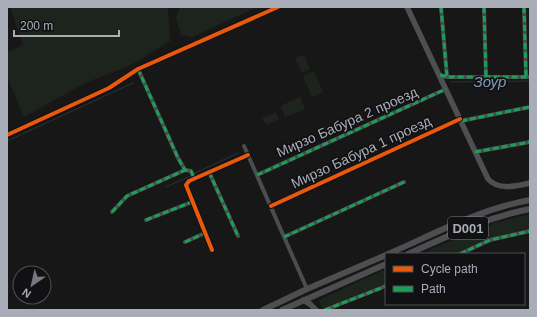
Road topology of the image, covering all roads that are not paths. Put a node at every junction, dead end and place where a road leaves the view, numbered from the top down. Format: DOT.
graph roads {
  1 [pos="278,7"];
  2 [pos="407,7"];
  3 [pos="442,7"];
  4 [pos="484,7"];
  5 [pos="524,7"];
  6 [pos="138,69"];
  7 [pos="440,75"];
  8 [pos="447,77"];
  9 [pos="486,77"];
  10 [pos="528,77"];
  11 [pos="446,89"];
  12 [pos="530,107"];
  13 [pos="461,120"];
  14 [pos="7,135"];
  15 [pos="530,142"];
  16 [pos="244,146"];
  17 [pos="475,152"];
  18 [pos="248,155"];
  19 [pos="185,170"];
  20 [pos="208,172"];
  21 [pos="257,175"];
  22 [pos="194,178"];
  23 [pos="404,182"];
  24 [pos="530,183"];
  25 [pos="530,200"];
  26 [pos="192,202"];
  27 [pos="270,206"];
  28 [pos="530,209"];
  29 [pos="112,212"];
  30 [pos="146,220"];
  31 [pos="530,231"];
  32 [pos="205,234"];
  33 [pos="238,236"];
  34 [pos="284,237"];
  35 [pos="185,242"];
  36 [pos="212,250"];
  37 [pos="389,253"];
  38 [pos="410,253"];
  39 [pos="462,253"];
  40 [pos="385,255"];
  41 [pos="385,264"];
  42 [pos="385,286"];
  43 [pos="307,289"];
  44 [pos="316,295"];
  45 [pos="303,300"];
  46 [pos="263,310"];
  47 [pos="282,310"];
  48 [pos="316,310"];
  49 [pos="325,310"];
  1 -- 6 [label="street"];
  2 -- 7 [label="main road"];
  3 -- 8 [label="street"];
  4 -- 9 [label="street"];
  5 -- 10 [label="street"];
  6 -- 14 [label="street"];
  6 -- 19 [label="street"];
  7 -- 8 [label="street"];
  7 -- 11 [label="main road"];
  8 -- 9 [label="street"];
  9 -- 10 [label="street"];
  11 -- 13 [label="main road"];
  11 -- 21 [label="street, Мирзо Бабура 2 проезд"];
  12 -- 13 [label="street, Мирзо Бабура 1 проезд"];
  13 -- 17 [label="main road"];
  13 -- 27 [label="street, Мирзо Бабура 1 проезд"];
  15 -- 17 [label="street"];
  16 -- 18 [label="street"];
  17 -- 24 [label="main road"];
  18 -- 20 [label="street"];
  18 -- 21 [label="street"];
  19 -- 22 [label="street"];
  19 -- 29 [label="street"];
  20 -- 22 [label="street"];
  20 -- 33 [label="street"];
  21 -- 27 [label="street"];
  22 -- 26 [label="street"];
  23 -- 34 [label="street"];
  25 -- 37 [label="highway, D001"];
  26 -- 30 [label="street"];
  26 -- 32 [label="street"];
  27 -- 34 [label="street"];
  28 -- 38 [label="highway, D001"];
  31 -- 39 [label="street"];
  32 -- 35 [label="street"];
  32 -- 36 [label="street"];
  34 -- 43 [label="street"];
  40 -- 43 [label="highway, D001"];
  41 -- 44 [label="highway"];
  42 -- 49 [label="street"];
  43 -- 46 [label="highway, D001"];
  44 -- 45 [label="highway"];
  44 -- 48 [label="main road"];
  45 -- 47 [label="highway"];
  45 -- 48 [label="main road"];
}
